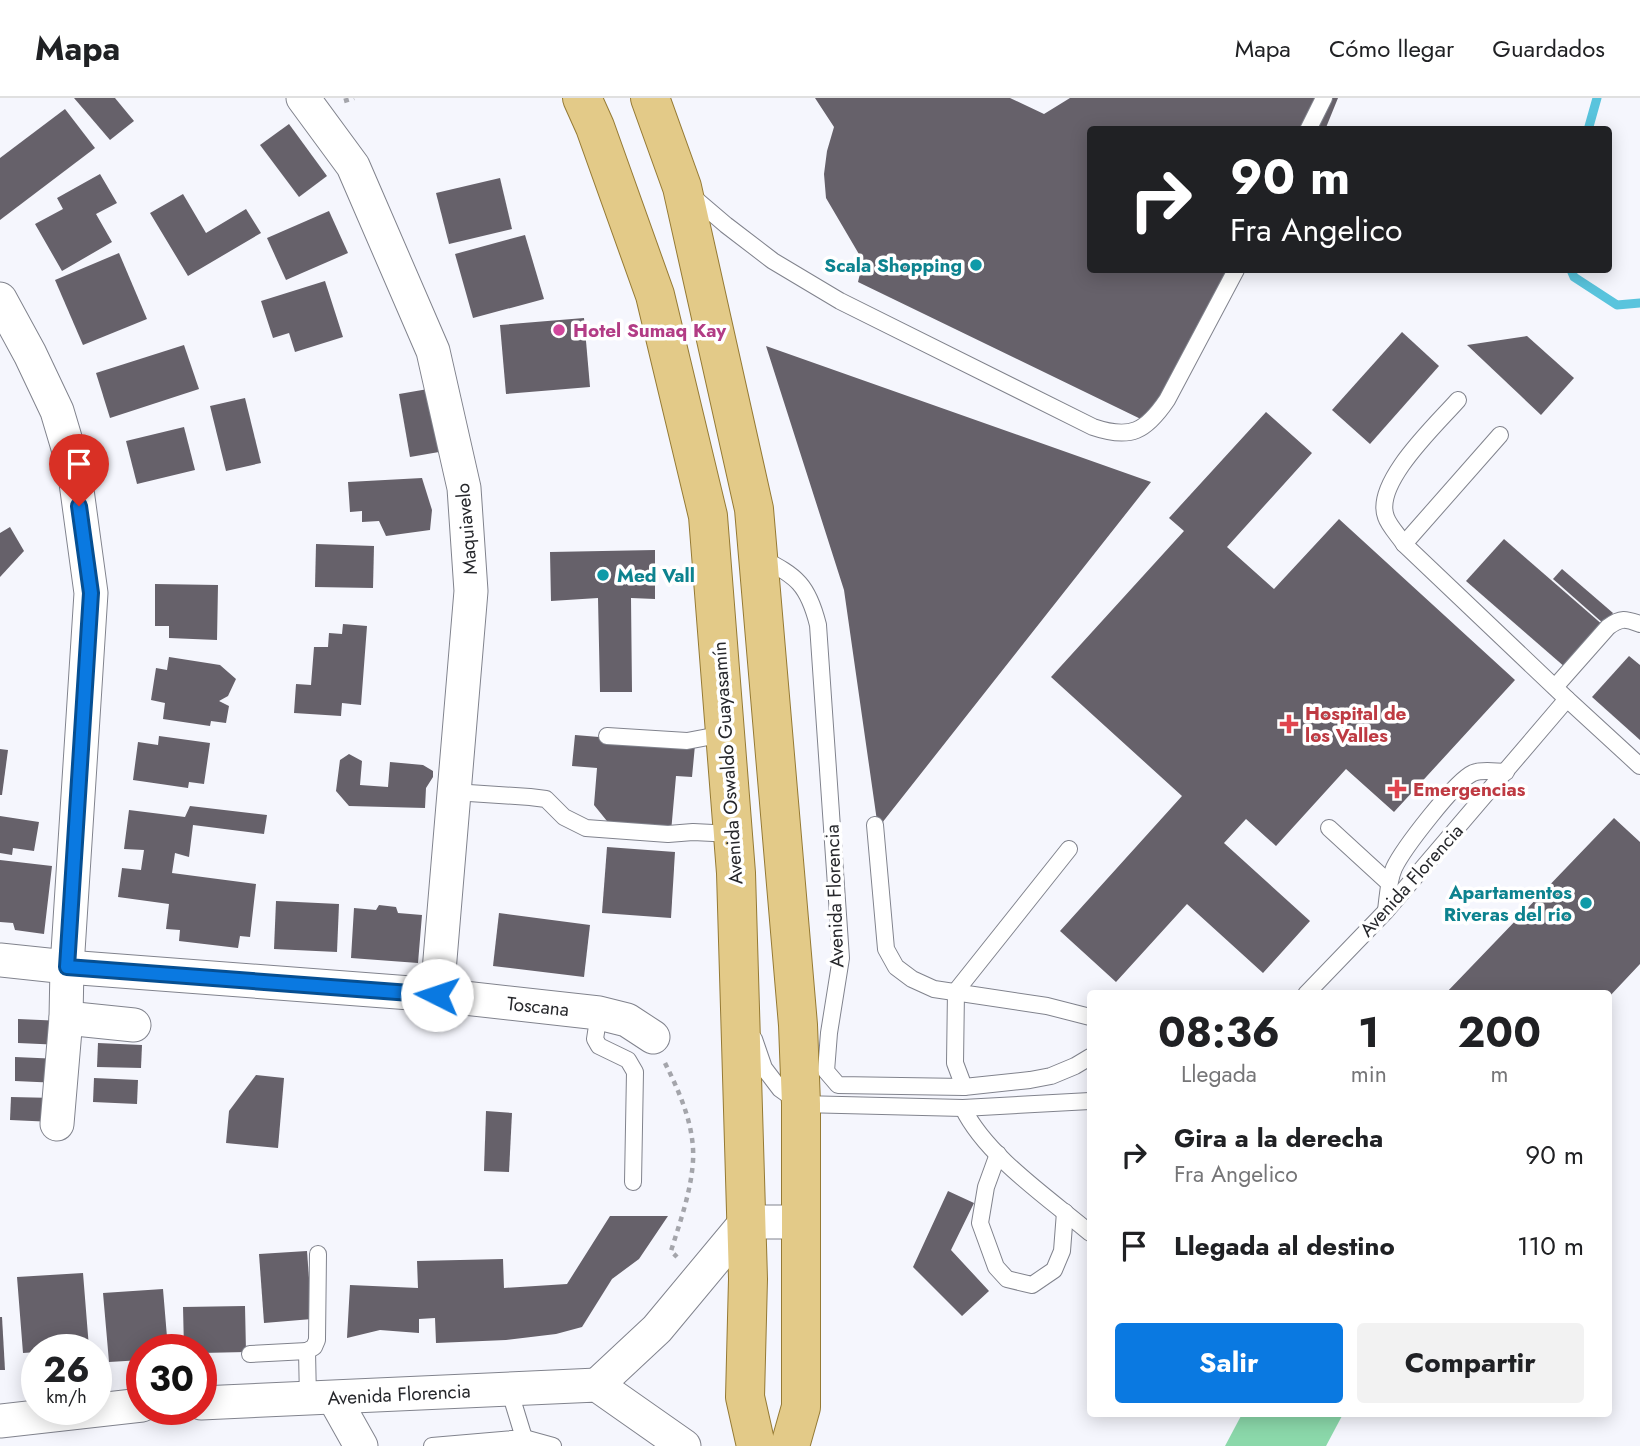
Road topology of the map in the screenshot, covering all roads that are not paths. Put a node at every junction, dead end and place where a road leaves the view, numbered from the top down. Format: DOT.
graph roads {
  1 [pos="303,98"];
  2 [pos="582,98"];
  3 [pos="650,98"];
  4 [pos="1324,98"];
  5 [pos="1310,126"];
  6 [pos="682,187"];
  7 [pos="1234,273"];
  8 [pos="0,299"];
  9 [pos="1458,400"];
  10 [pos="1500,436"];
  11 [pos="1404,544"];
  12 [pos="759,557"];
  13 [pos="1640,624"];
  14 [pos="1555,687"];
  15 [pos="1567,699"];
  16 [pos="724,734"];
  17 [pos="607,736"];
  18 [pos="1640,765"];
  19 [pos="1506,772"];
  20 [pos="454,792"];
  21 [pos="875,825"];
  22 [pos="1329,828"];
  23 [pos="733,834"];
  24 [pos="1069,849"];
  25 [pos="1389,883"];
  26 [pos="1386,911"];
  27 [pos="0,960"];
  28 [pos="67,967"];
  29 [pos="1311,990"];
  30 [pos="956,991"];
  31 [pos="437,995"];
  32 [pos="740,999"];
  33 [pos="599,1013"];
  34 [pos="1087,1016"];
  35 [pos="66,1018"];
  36 [pos="134,1025"];
  37 [pos="653,1037"];
  38 [pos="1087,1059"];
  39 [pos="964,1087"];
  40 [pos="1087,1101"];
  41 [pos="801,1104"];
  42 [pos="962,1108"];
  43 [pos="57,1124"];
  44 [pos="998,1154"];
  45 [pos="633,1182"];
  46 [pos="1065,1212"];
  47 [pos="746,1222"];
  48 [pos="802,1222"];
  49 [pos="1087,1230"];
  50 [pos="317,1254"];
  51 [pos="307,1351"];
  52 [pos="250,1354"];
  53 [pos="597,1385"];
  54 [pos="509,1389"];
  55 [pos="321,1398"];
  56 [pos="217,1402"];
  57 [pos="126,1407"];
  58 [pos="0,1421"];
  59 [pos="524,1437"];
  60 [pos="489,1443"];
  61 [pos="361,1446"];
  62 [pos="432,1446"];
  63 [pos="553,1446"];
  64 [pos="684,1446"];
  65 [pos="756,1446"];
  66 [pos="790,1446"];
  1 -- 20 [label="street, Maquiavelo"];
  2 -- 16 [label="main road, Avenida Oswaldo Guayasamín"];
  3 -- 6 [label="main road"];
  4 -- 5 [label="lane"];
  6 -- 7 [label="lane"];
  6 -- 12 [label="main road"];
  8 -- 28 [label="street"];
  9 -- 11 [label="lane"];
  10 -- 11 [label="lane"];
  11 -- 14 [label="lane"];
  12 -- 39 [label="lane, Avenida Florencia"];
  12 -- 41 [label="main road"];
  13 -- 14 [label="lane"];
  14 -- 15 [label="lane"];
  15 -- 18 [label="lane"];
  15 -- 19 [label="lane, Avenida Florencia"];
  16 -- 17 [label="lane"];
  16 -- 23 [label="main road, Avenida Oswaldo Guayasamín"];
  19 -- 25 [label="lane"];
  19 -- 26 [label="lane, Avenida Florencia"];
  20 -- 23 [label="lane"];
  20 -- 31 [label="street, Maquiavelo"];
  21 -- 30 [label="lane"];
  22 -- 25 [label="lane"];
  23 -- 32 [label="main road, Avenida Oswaldo Guayasamín"];
  24 -- 30 [label="lane"];
  25 -- 26 [label="lane"];
  26 -- 29 [label="lane, Avenida Florencia"];
  27 -- 28 [label="street, Toscana"];
  28 -- 31 [label="street, Toscana"];
  28 -- 35 [label="street"];
  30 -- 34 [label="lane"];
  30 -- 39 [label="lane"];
  31 -- 33 [label="street, Toscana"];
  32 -- 41 [label="lane"];
  32 -- 47 [label="main road, Avenida Oswaldo Guayasamín"];
  33 -- 37 [label="street, Toscana"];
  33 -- 45 [label="lane"];
  35 -- 36 [label="street"];
  35 -- 43 [label="street"];
  38 -- 39 [label="lane, Avenida Florencia"];
  40 -- 42 [label="lane"];
  41 -- 42 [label="lane"];
  41 -- 48 [label="main road"];
  42 -- 44 [label="lane"];
  44 -- 46 [label="lane"];
  44 -- 46 [label="lane"];
  46 -- 49 [label="lane"];
  47 -- 48 [label="street"];
  47 -- 53 [label="street"];
  47 -- 65 [label="main road, Avenida Oswaldo Guayasamín"];
  48 -- 66 [label="main road"];
  50 -- 51 [label="lane"];
  51 -- 52 [label="lane"];
  51 -- 55 [label="lane"];
  53 -- 54 [label="street, Avenida Florencia"];
  53 -- 64 [label="street"];
  54 -- 55 [label="street, Avenida Florencia"];
  54 -- 59 [label="lane"];
  55 -- 56 [label="street, Avenida Florencia"];
  55 -- 61 [label="street"];
  57 -- 58 [label="street"];
  59 -- 60 [label="lane"];
  59 -- 63 [label="lane"];
  60 -- 62 [label="lane"];
}
